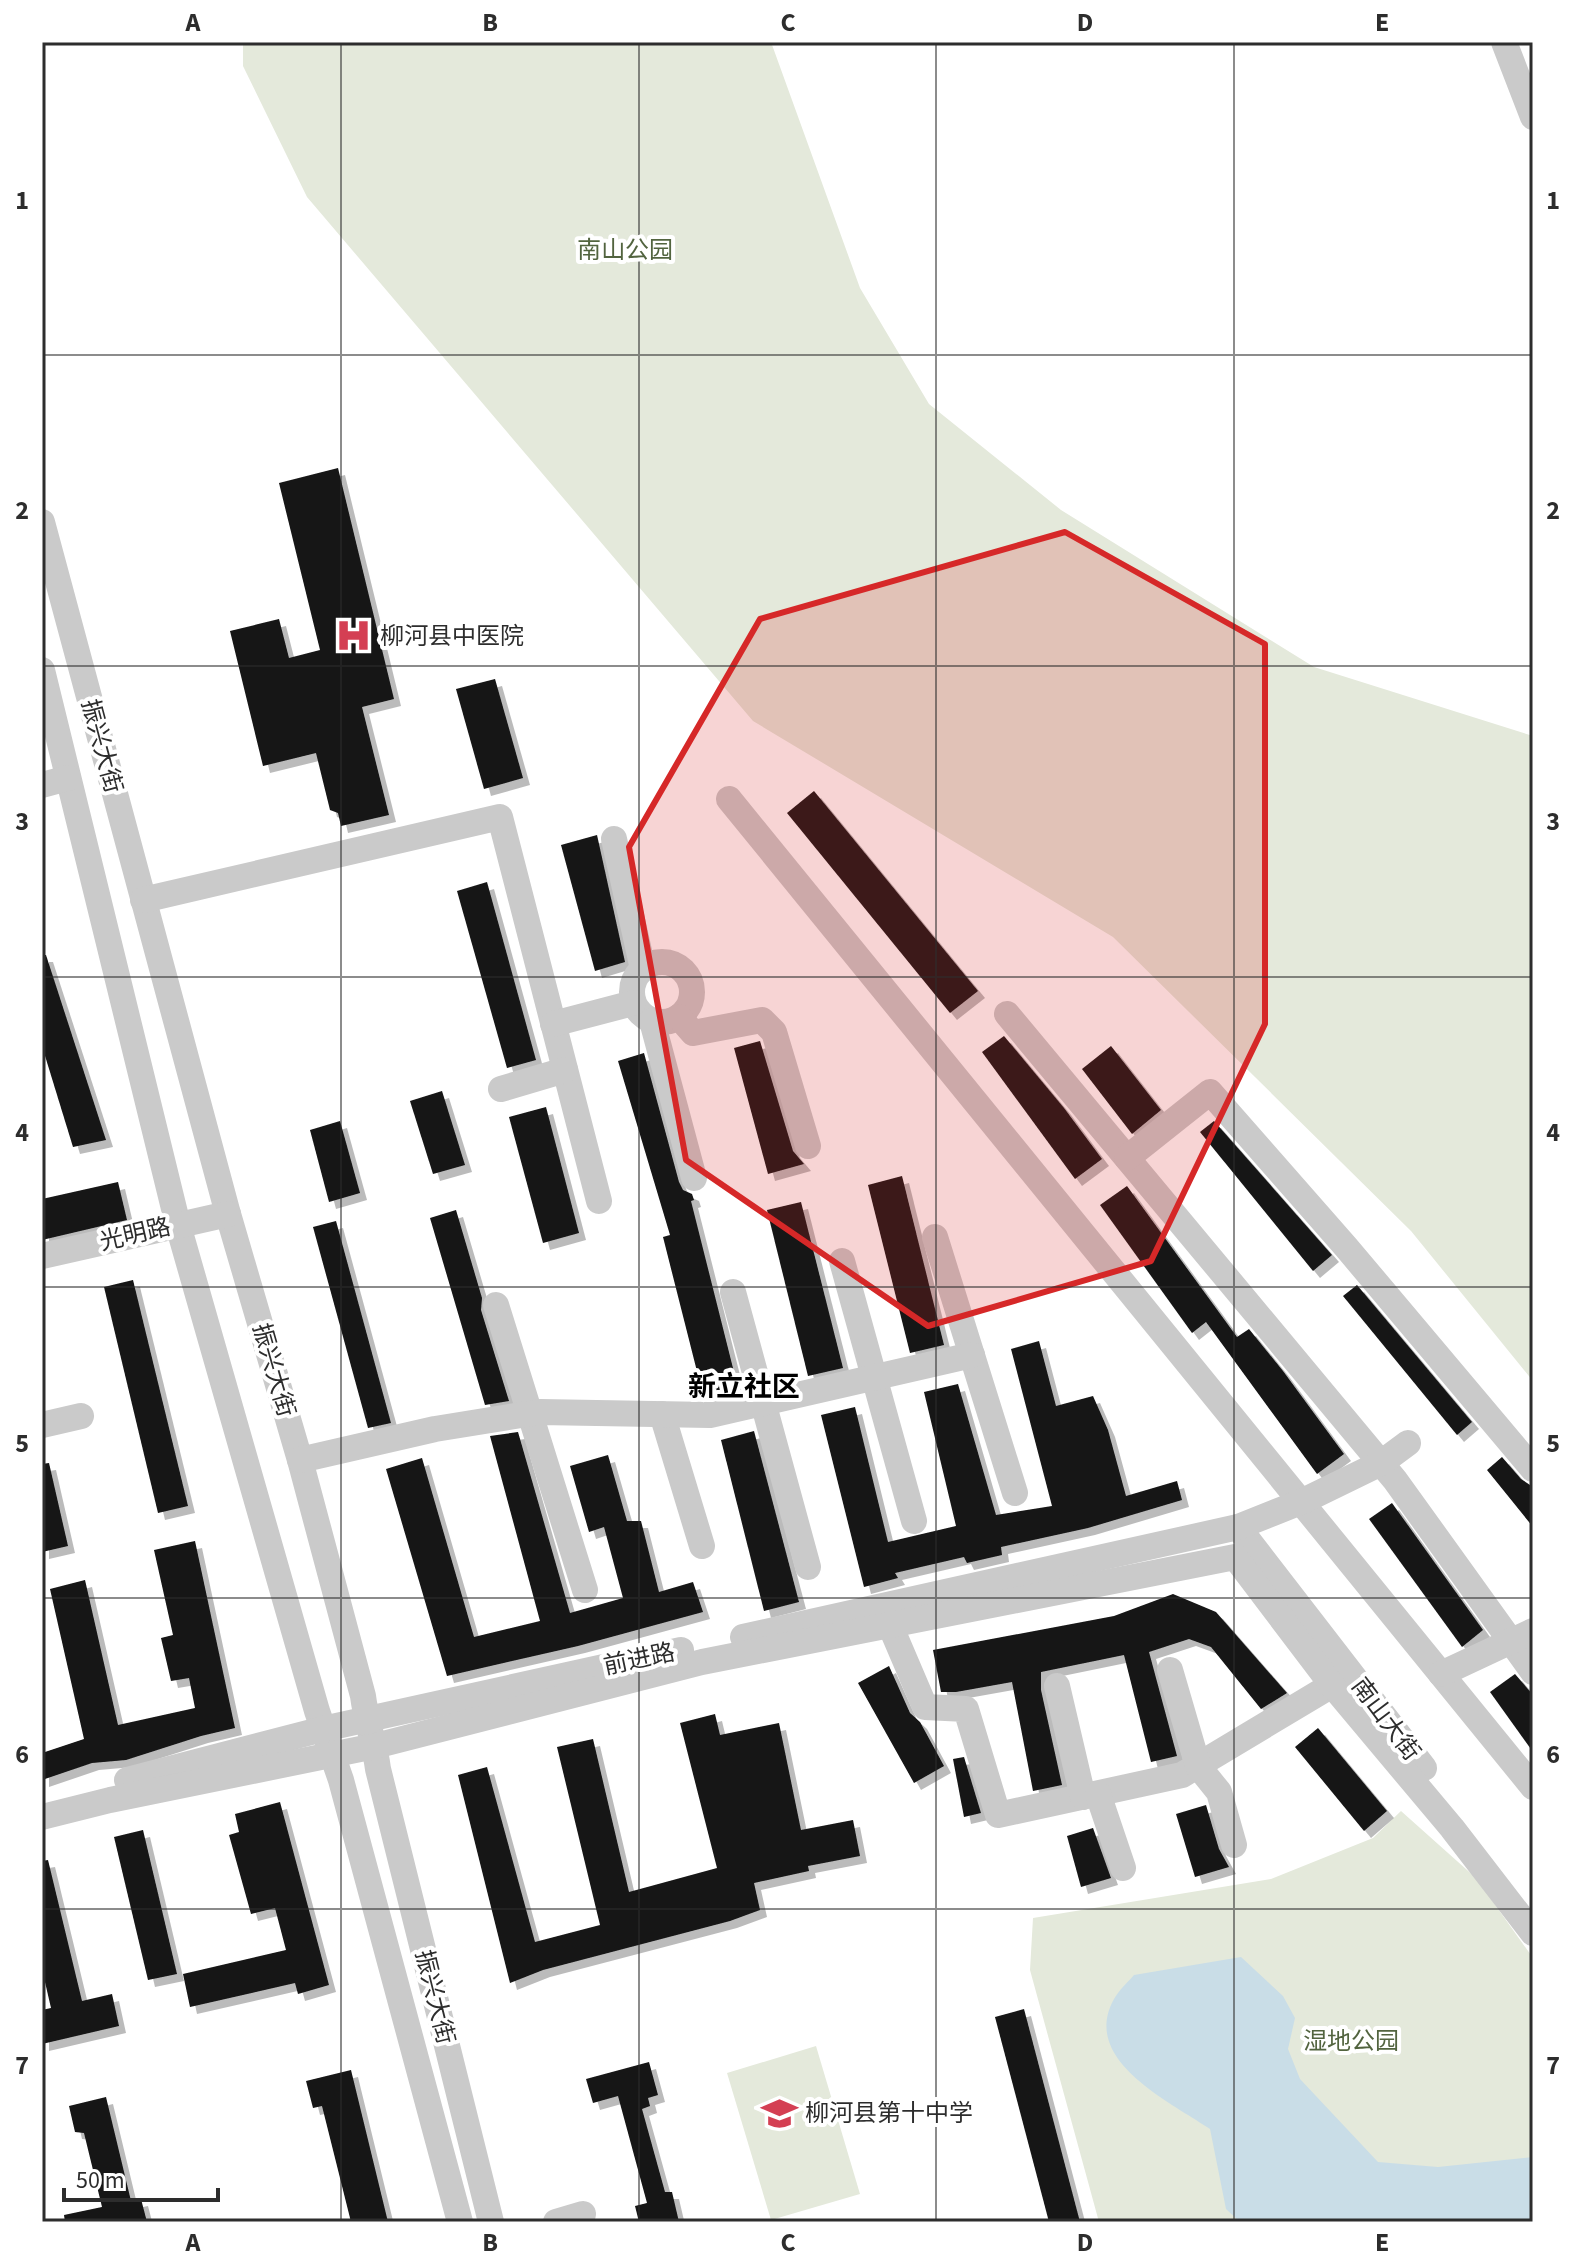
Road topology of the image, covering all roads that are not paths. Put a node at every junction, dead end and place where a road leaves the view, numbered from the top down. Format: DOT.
graph roads {
  1 [pos="1504,42"];
  2 [pos="1533,117"];
  3 [pos="42,522"];
  4 [pos="42,670"];
  5 [pos="46,704"];
  6 [pos="68,778"];
  7 [pos="42,785"];
  8 [pos="729,799"];
  9 [pos="614,839"];
  10 [pos="143,900"];
  11 [pos="643,969"];
  12 [pos="633,1003"];
  13 [pos="1007,1014"];
  14 [pos="679,1017"];
  15 [pos="652,1021"];
  16 [pos="553,1024"];
  17 [pos="565,1070"];
  18 [pos="501,1089"];
  19 [pos="808,1146"];
  20 [pos="1127,1158"];
  21 [pos="694,1178"];
  22 [pos="599,1201"];
  23 [pos="228,1214"];
  24 [pos="178,1225"];
  25 [pos="935,1237"];
  26 [pos="42,1256"];
  27 [pos="842,1261"];
  28 [pos="733,1292"];
  29 [pos="496,1305"];
  30 [pos="972,1355"];
  31 [pos="875,1377"];
  32 [pos="764,1403"];
  33 [pos="530,1414"];
  34 [pos="662,1414"];
  35 [pos="81,1416"];
  36 [pos="42,1425"];
  37 [pos="1408,1443"];
  38 [pos="300,1460"];
  39 [pos="1381,1463"];
  40 [pos="1533,1469"];
  41 [pos="1015,1493"];
  42 [pos="1301,1502"];
  43 [pos="914,1521"];
  44 [pos="1238,1527"];
  45 [pos="702,1546"];
  46 [pos="1235,1557"];
  47 [pos="808,1567"];
  48 [pos="585,1590"];
  49 [pos="890,1625"];
  50 [pos="1522,1637"];
  51 [pos="1170,1670"];
  52 [pos="1533,1672"];
  53 [pos="1441,1674"];
  54 [pos="1332,1685"];
  55 [pos="1057,1686"];
  56 [pos="366,1719"];
  57 [pos="327,1741"];
  58 [pos="375,1746"];
  59 [pos="1198,1766"];
  60 [pos="1533,1787"];
  61 [pos="1091,1795"];
  62 [pos="42,1801"];
  63 [pos="42,1817"];
  64 [pos="1234,1845"];
  65 [pos="1123,1868"];
  66 [pos="1533,1912"];
  67 [pos="1533,1933"];
  68 [pos="583,2214"];
  69 [pos="460,2222"];
  70 [pos="491,2222"];
  71 [pos="556,2222"];
  1 -- 2 [label="street"];
  3 -- 10 [label="street, 振兴大街"];
  4 -- 5 [label="street, 振兴大街"];
  5 -- 6 [label="street, 振兴大街"];
  6 -- 7 [label="street"];
  6 -- 24 [label="street, 振兴大街"];
  8 -- 42 [label="street"];
  9 -- 11 [label="street"];
  10 -- 16 [label="street"];
  10 -- 23 [label="street, 振兴大街"];
  11 -- 12 [label="street"];
  11 -- 14 [label="street"];
  12 -- 15 [label="street"];
  12 -- 16 [label="street"];
  13 -- 20 [label="street"];
  14 -- 15 [label="street"];
  14 -- 19 [label="street"];
  15 -- 21 [label="street"];
  16 -- 17 [label="street"];
  17 -- 18 [label="street"];
  17 -- 22 [label="street"];
  20 -- 39 [label="street"];
  20 -- 40 [label="street"];
  23 -- 24 [label="street, 光明路"];
  23 -- 38 [label="street, 振兴大街"];
  24 -- 26 [label="street, 光明路"];
  24 -- 57 [label="street, 振兴大街"];
  25 -- 30 [label="street"];
  27 -- 31 [label="street"];
  28 -- 32 [label="street"];
  29 -- 33 [label="street"];
  30 -- 31 [label="street"];
  30 -- 41 [label="street"];
  31 -- 32 [label="street"];
  31 -- 43 [label="street"];
  32 -- 34 [label="street"];
  32 -- 47 [label="street"];
  33 -- 34 [label="street"];
  33 -- 38 [label="street"];
  33 -- 48 [label="street"];
  34 -- 45 [label="street"];
  35 -- 36 [label="street"];
  37 -- 39 [label="street, 前进路"];
  38 -- 56 [label="street, 振兴大街"];
  39 -- 42 [label="street, 前进路"];
  39 -- 50 [label="street"];
  42 -- 44 [label="street, 前进路"];
  42 -- 53 [label="street"];
  44 -- 56 [label="street, 前进路"];
  44 -- 66 [label="street, 南山大街"];
  46 -- 49 [label="street, 前进路"];
  46 -- 54 [label="street, 南山大街"];
  49 -- 58 [label="street, 前进路"];
  49 -- 61 [label="street"];
  50 -- 52 [label="street"];
  50 -- 53 [label="street"];
  51 -- 59 [label="street"];
  53 -- 60 [label="street"];
  54 -- 59 [label="street"];
  54 -- 67 [label="street, 南山大街"];
  55 -- 61 [label="street"];
  56 -- 57 [label="street, 前进路"];
  56 -- 58 [label="street, 振兴大街"];
  57 -- 58 [label="street, 前进路"];
  57 -- 62 [label="street, 前进路"];
  57 -- 63 [label="street, 前进路"];
  57 -- 69 [label="street, 振兴大街"];
  58 -- 70 [label="street, 振兴大街"];
  59 -- 61 [label="street"];
  59 -- 64 [label="street"];
  61 -- 65 [label="street"];
  68 -- 71 [label="street"];
}
